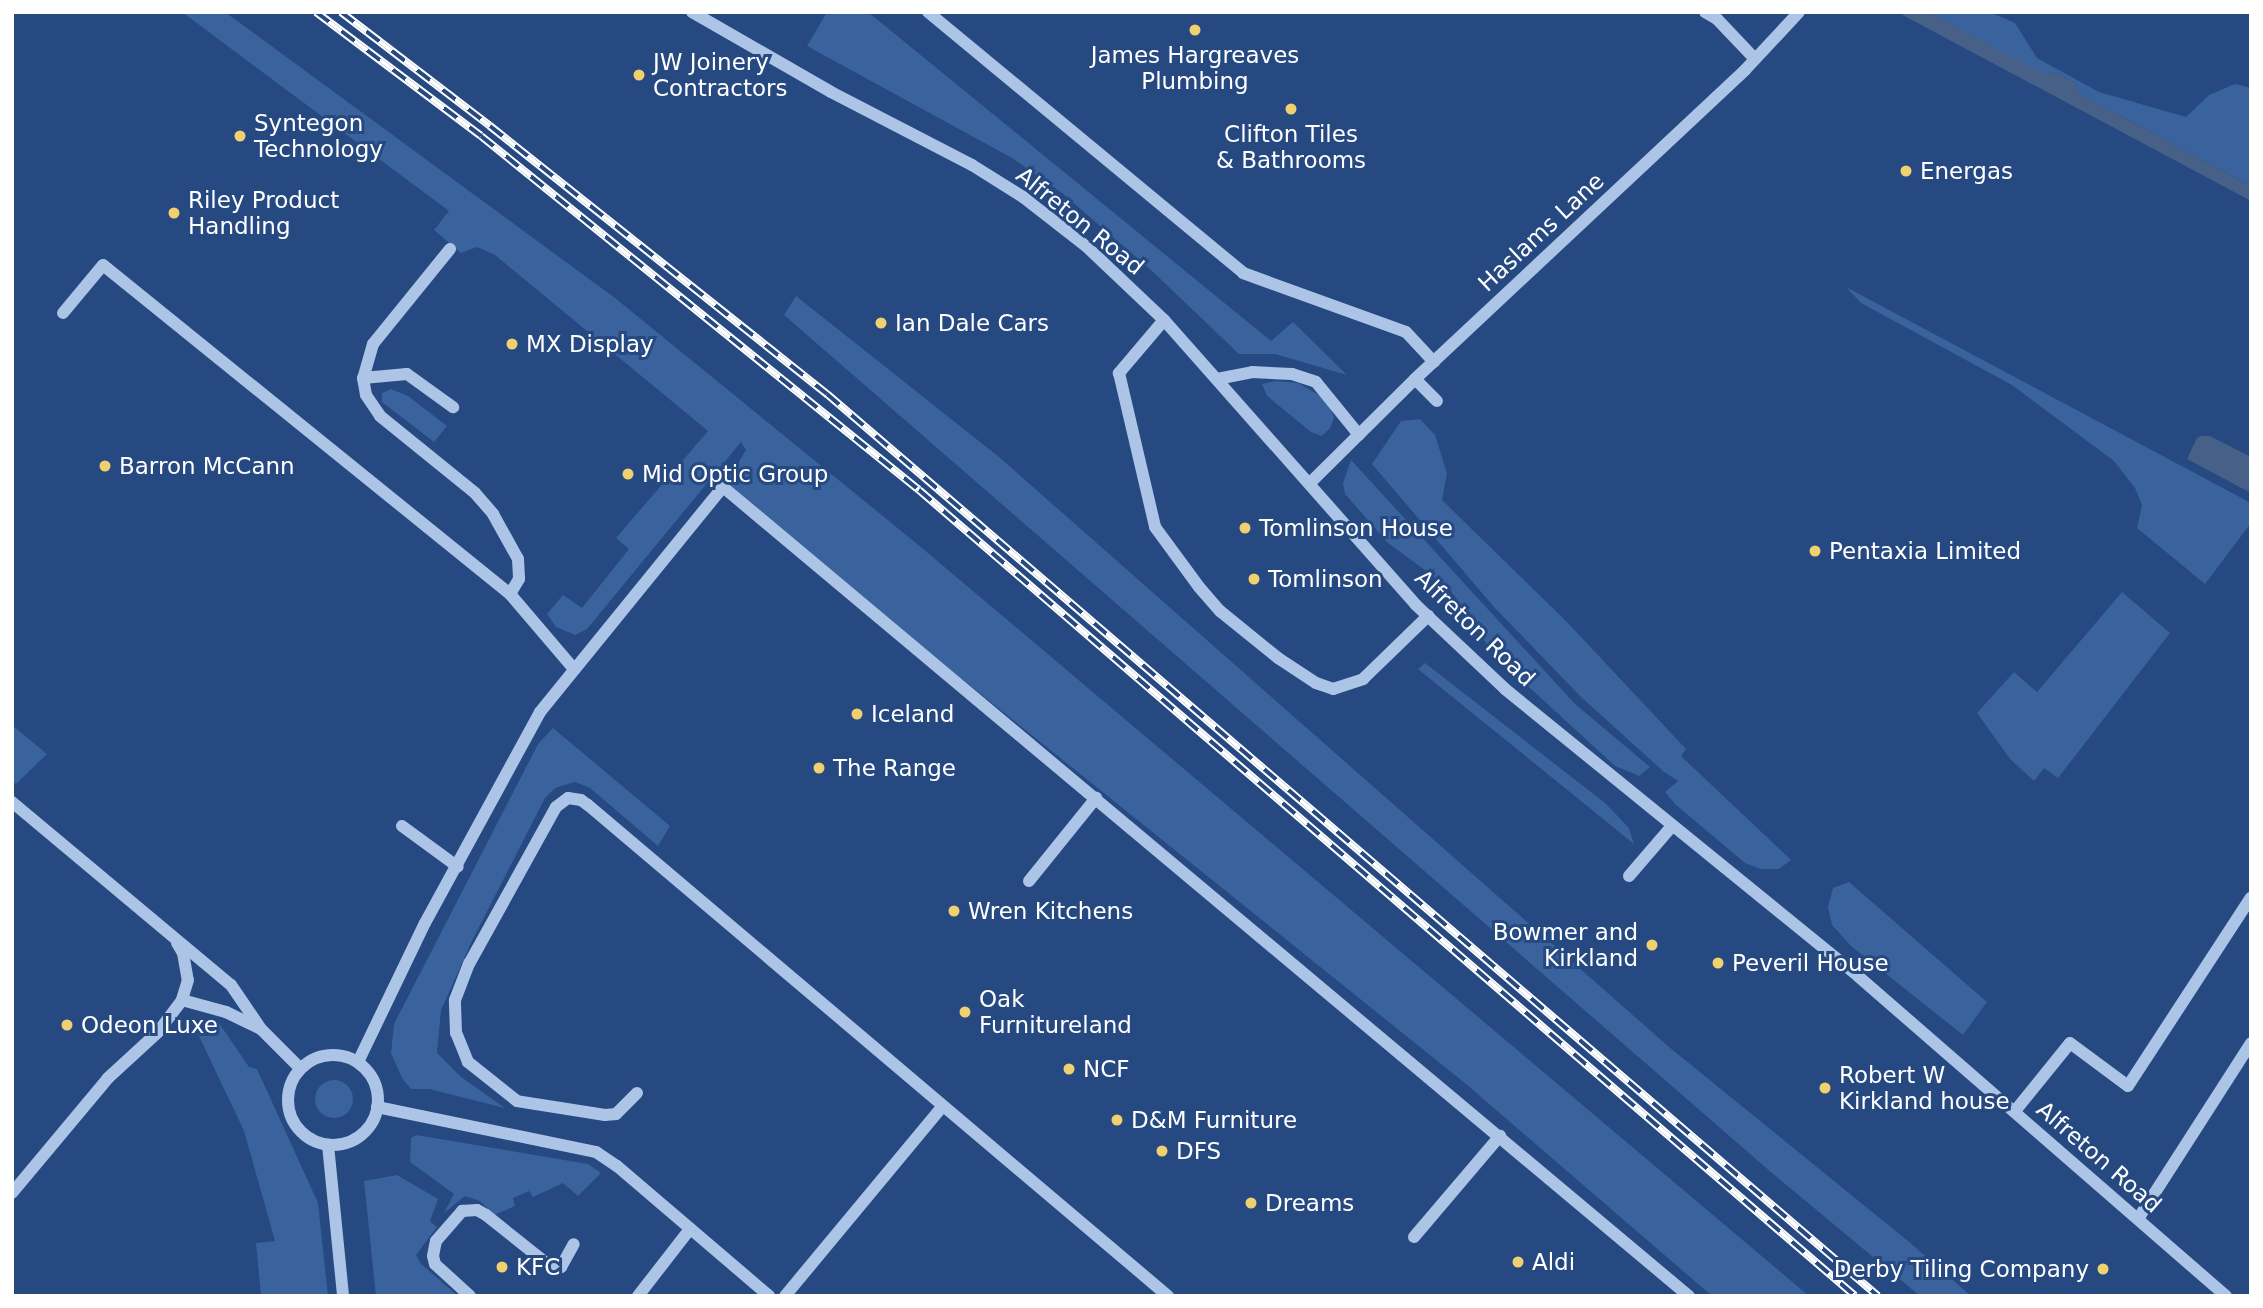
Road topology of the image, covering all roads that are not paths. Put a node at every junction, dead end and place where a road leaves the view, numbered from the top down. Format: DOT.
graph roads {
  1 [pos="692,12"];
  2 [pos="928,12"];
  3 [pos="1705,12"];
  4 [pos="1800,12"];
  5 [pos="1755,58"];
  6 [pos="450,249"];
  7 [pos="63,313"];
  8 [pos="1164,320"];
  9 [pos="1434,362"];
  10 [pos="363,378"];
  11 [pos="1217,379"];
  12 [pos="1415,379"];
  13 [pos="1437,401"];
  14 [pos="453,407"];
  15 [pos="1359,435"];
  16 [pos="1311,482"];
  17 [pos="510,594"];
  18 [pos="1428,616"];
  19 [pos="574,668"];
  20 [pos="1096,798"];
  21 [pos="12,802"];
  22 [pos="402,826"];
  23 [pos="1672,826"];
  24 [pos="458,867"];
  25 [pos="1629,876"];
  26 [pos="1029,881"];
  27 [pos="2251,897"];
  28 [pos="173,936"];
  29 [pos="182,1000"];
  30 [pos="261,1029"];
  31 [pos="2251,1043"];
  32 [pos="358,1062"];
  33 [pos="300,1068"];
  34 [pos="637,1093"];
  35 [pos="943,1106"];
  36 [pos="377,1107"];
  37 [pos="2015,1111"];
  38 [pos="1500,1136"];
  39 [pos="328,1145"];
  40 [pos="12,1193"];
  41 [pos="2138,1219"];
  42 [pos="690,1229"];
  43 [pos="1414,1237"];
  44 [pos="574,1244"];
  45 [pos="2219,1293"];
  46 [pos="343,1296"];
  47 [pos="470,1296"];
  48 [pos="638,1296"];
  49 [pos="769,1296"];
  50 [pos="785,1296"];
  51 [pos="1168,1296"];
  52 [pos="1689,1296"];
  1 -- 8 [label="street, Alfreton Road"];
  2 -- 9 [label="street"];
  3 -- 5 [label="street"];
  4 -- 5 [label="street, Haslams Lane"];
  5 -- 9 [label="street, Haslams Lane"];
  6 -- 10 [label="street"];
  7 -- 17 [label="street"];
  8 -- 11 [label="street, Alfreton Road"];
  8 -- 18 [label="street"];
  9 -- 12 [label="street, Haslams Lane"];
  10 -- 14 [label="street"];
  10 -- 17 [label="street"];
  11 -- 15 [label="street"];
  11 -- 16 [label="street, Alfreton Road"];
  12 -- 13 [label="street"];
  12 -- 15 [label="street, Haslams Lane"];
  15 -- 16 [label="street, Haslams Lane"];
  16 -- 18 [label="street, Alfreton Road"];
  17 -- 19 [label="street"];
  18 -- 23 [label="street, Alfreton Road"];
  19 -- 20 [label="street"];
  19 -- 24 [label="street"];
  20 -- 26 [label="street"];
  20 -- 38 [label="street"];
  21 -- 28 [label="street"];
  22 -- 24 [label="street"];
  23 -- 25 [label="street"];
  23 -- 37 [label="street, Alfreton Road"];
  24 -- 32 [label="street"];
  27 -- 37 [label="street"];
  28 -- 29 [label="street"];
  28 -- 30 [label="street"];
  29 -- 30 [label="street"];
  29 -- 40 [label="street"];
  30 -- 33 [label="street"];
  31 -- 41 [label="street"];
  32 -- 33 [label="street"];
  32 -- 36 [label="street"];
  33 -- 39 [label="street"];
  34 -- 35 [label="street"];
  35 -- 50 [label="street"];
  35 -- 51 [label="street"];
  36 -- 39 [label="street"];
  36 -- 42 [label="street"];
  37 -- 41 [label="street, Alfreton Road"];
  38 -- 43 [label="street"];
  38 -- 52 [label="street"];
  39 -- 46 [label="street"];
  41 -- 45 [label="street, Alfreton Road"];
  42 -- 48 [label="street"];
  42 -- 49 [label="street"];
  44 -- 47 [label="street"];
}
